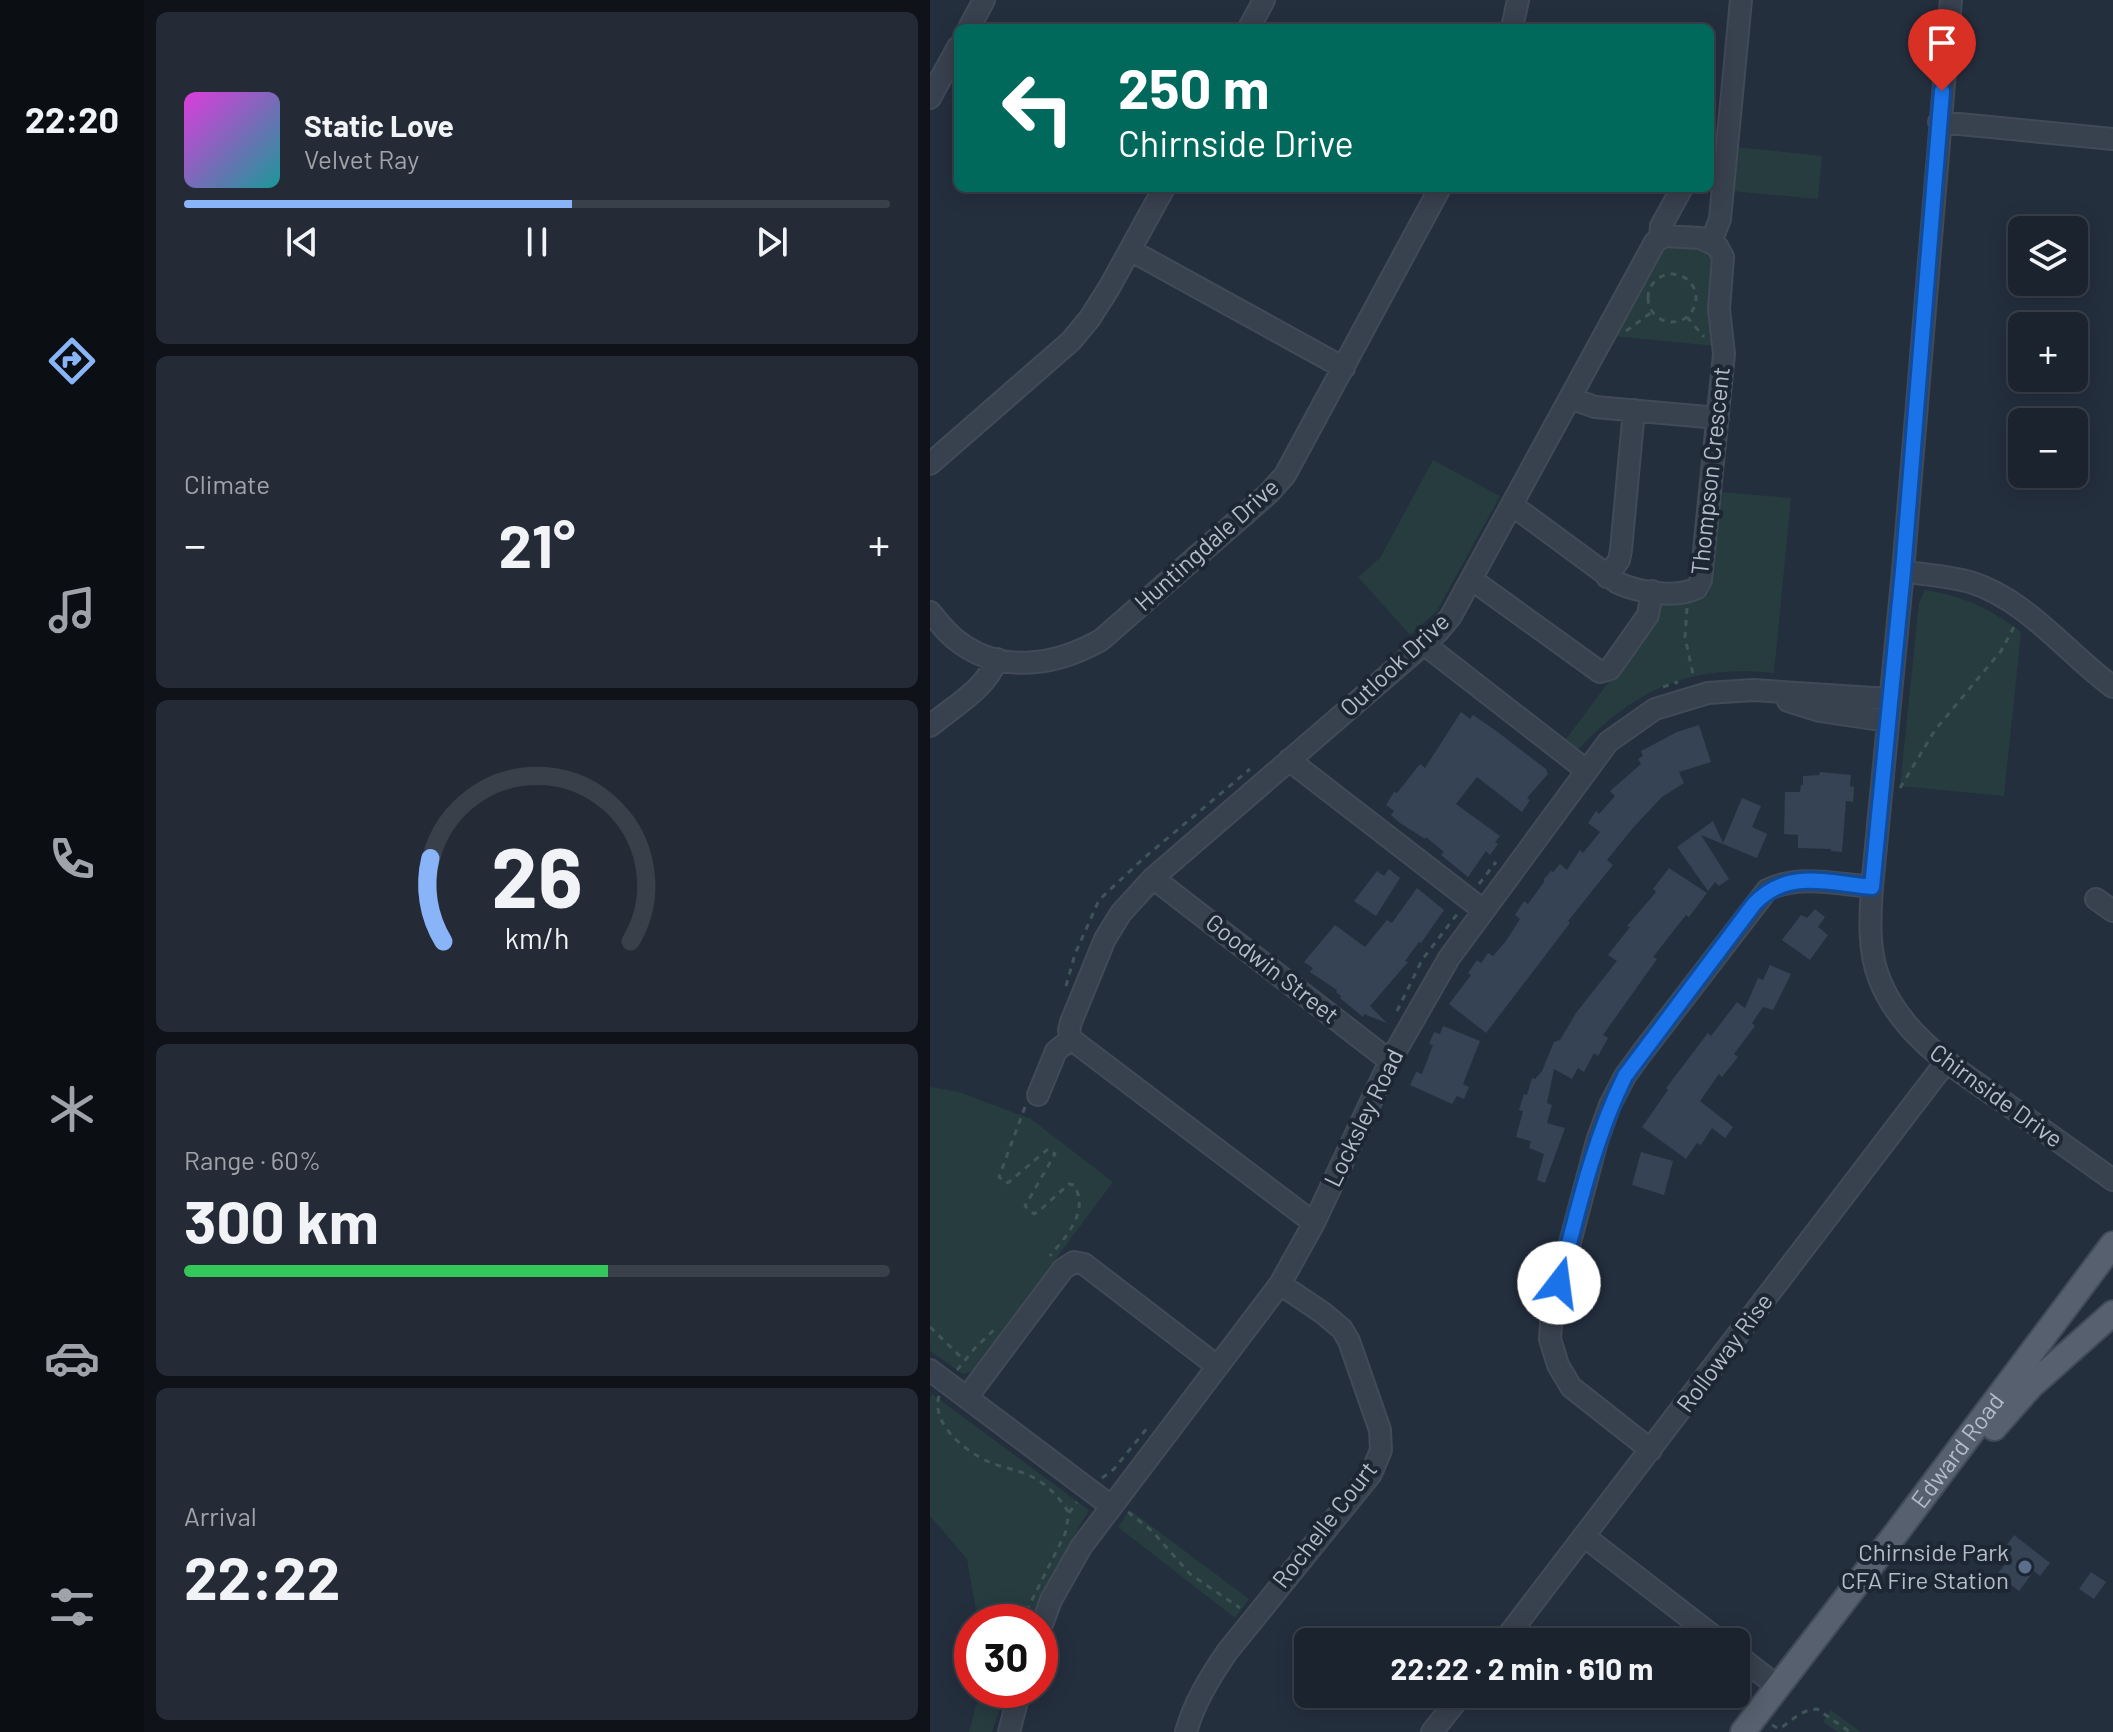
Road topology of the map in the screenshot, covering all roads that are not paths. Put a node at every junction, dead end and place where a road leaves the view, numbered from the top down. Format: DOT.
graph roads {
  1 [pos="984,0"];
  2 [pos="1264,0"];
  3 [pos="1518,0"];
  4 [pos="1741,0"];
  5 [pos="1951,0"];
  6 [pos="971,24"];
  7 [pos="1251,24"];
  8 [pos="1513,24"];
  9 [pos="954,54"];
  10 [pos="930,98"];
  11 [pos="1939,122"];
  12 [pos="2113,139"];
  13 [pos="1162,192"];
  14 [pos="1438,192"];
  15 [pos="1680,192"];
  16 [pos="1660,238"];
  17 [pos="1711,242"];
  18 [pos="1130,250"];
  19 [pos="1344,368"];
  20 [pos="1570,398"];
  21 [pos="1634,410"];
  22 [pos="1707,417"];
  23 [pos="930,464"];
  24 [pos="1512,505"];
  25 [pos="1903,571"];
  26 [pos="1607,577"];
  27 [pos="1471,579"];
  28 [pos="1652,591"];
  29 [pos="930,612"];
  30 [pos="1424,644"];
  31 [pos="997,659"];
  32 [pos="2113,687"];
  33 [pos="1753,690"];
  34 [pos="1889,699"];
  35 [pos="1887,721"];
  36 [pos="930,726"];
  37 [pos="1289,760"];
  38 [pos="1586,770"];
  39 [pos="1153,878"];
  40 [pos="1872,887"];
  41 [pos="2096,899"];
  42 [pos="1483,910"];
  43 [pos="2113,911"];
  44 [pos="1071,1039"];
  45 [pos="1390,1061"];
  46 [pos="1946,1062"];
  47 [pos="1038,1095"];
  48 [pos="2113,1180"];
  49 [pos="1314,1223"];
  50 [pos="2113,1244"];
  51 [pos="1280,1284"];
  52 [pos="2113,1313"];
  53 [pos="1217,1366"];
  54 [pos="930,1370"];
  55 [pos="968,1396"];
  56 [pos="1651,1450"];
  57 [pos="1116,1499"];
  58 [pos="1585,1537"];
  59 [pos="1050,1604"];
  60 [pos="1514,1628"];
  61 [pos="1703,1628"];
  62 [pos="1750,1665"];
  63 [pos="1783,1691"];
  64 [pos="1015,1708"];
  65 [pos="1451,1708"];
  66 [pos="1765,1727"];
  67 [pos="1009,1732"];
  68 [pos="1186,1732"];
  69 [pos="1432,1732"];
  70 [pos="1743,1732"];
  1 -- 6 [label="street"];
  2 -- 7 [label="street"];
  3 -- 8 [label="street"];
  4 -- 17 [label="street"];
  5 -- 11 [label="street, Chirnside Drive"];
  9 -- 10 [label="street"];
  11 -- 12 [label="street"];
  11 -- 25 [label="street, Chirnside Drive"];
  13 -- 18 [label="street"];
  14 -- 19 [label="street, Huntingdale Drive"];
  15 -- 16 [label="street, Outlook Drive"];
  16 -- 17 [label="street"];
  16 -- 20 [label="street, Outlook Drive"];
  17 -- 22 [label="street, Thompson Crescent"];
  18 -- 19 [label="street"];
  18 -- 23 [label="street"];
  19 -- 31 [label="street, Huntingdale Drive"];
  20 -- 21 [label="street"];
  20 -- 24 [label="street, Outlook Drive"];
  21 -- 22 [label="street"];
  21 -- 26 [label="street"];
  22 -- 28 [label="street, Thompson Crescent"];
  24 -- 26 [label="street, Thompson Crescent"];
  24 -- 27 [label="street, Outlook Drive"];
  25 -- 32 [label="street"];
  25 -- 34 [label="street, Chirnside Drive"];
  26 -- 28 [label="street, Thompson Crescent"];
  27 -- 28 [label="street"];
  27 -- 30 [label="street, Outlook Drive"];
  29 -- 31 [label="street, Huntingdale Drive"];
  30 -- 37 [label="street, Outlook Drive"];
  30 -- 38 [label="street"];
  31 -- 36 [label="street"];
  33 -- 34 [label="street, Locksley Road"];
  33 -- 35 [label="street, Locksley Road"];
  33 -- 38 [label="street, Locksley Road"];
  34 -- 35 [label="street, Chirnside Drive"];
  35 -- 40 [label="street, Chirnside Drive"];
  37 -- 39 [label="street, Outlook Drive"];
  37 -- 42 [label="street"];
  38 -- 42 [label="street, Locksley Road"];
  39 -- 44 [label="street, Outlook Drive"];
  39 -- 45 [label="street, Goodwin Street"];
  40 -- 46 [label="street, Chirnside Drive"];
  40 -- 56 [label="street"];
  41 -- 43 [label="street"];
  42 -- 45 [label="street, Locksley Road"];
  44 -- 47 [label="street, Outlook Drive"];
  44 -- 49 [label="street"];
  45 -- 49 [label="street, Locksley Road"];
  46 -- 48 [label="street, Chirnside Drive"];
  46 -- 56 [label="street, Rolloway Rise"];
  49 -- 51 [label="street, Locksley Road"];
  50 -- 63 [label="main road, Edward Road"];
  51 -- 53 [label="street, Locksley Road"];
  51 -- 68 [label="street, Rochelle Court"];
  52 -- 63 [label="main road, Edward Road"];
  53 -- 55 [label="street"];
  53 -- 57 [label="street, Locksley Road"];
  54 -- 55 [label="street"];
  55 -- 57 [label="street"];
  56 -- 58 [label="street, Rolloway Rise"];
  57 -- 59 [label="street, Locksley Road"];
  58 -- 60 [label="street, Rolloway Rise"];
  58 -- 61 [label="street"];
  62 -- 63 [label="street"];
  63 -- 66 [label="main road, Edward Road"];
  63 -- 70 [label="main road, Edward Road"];
  64 -- 67 [label="street"];
  65 -- 69 [label="street"];
}
